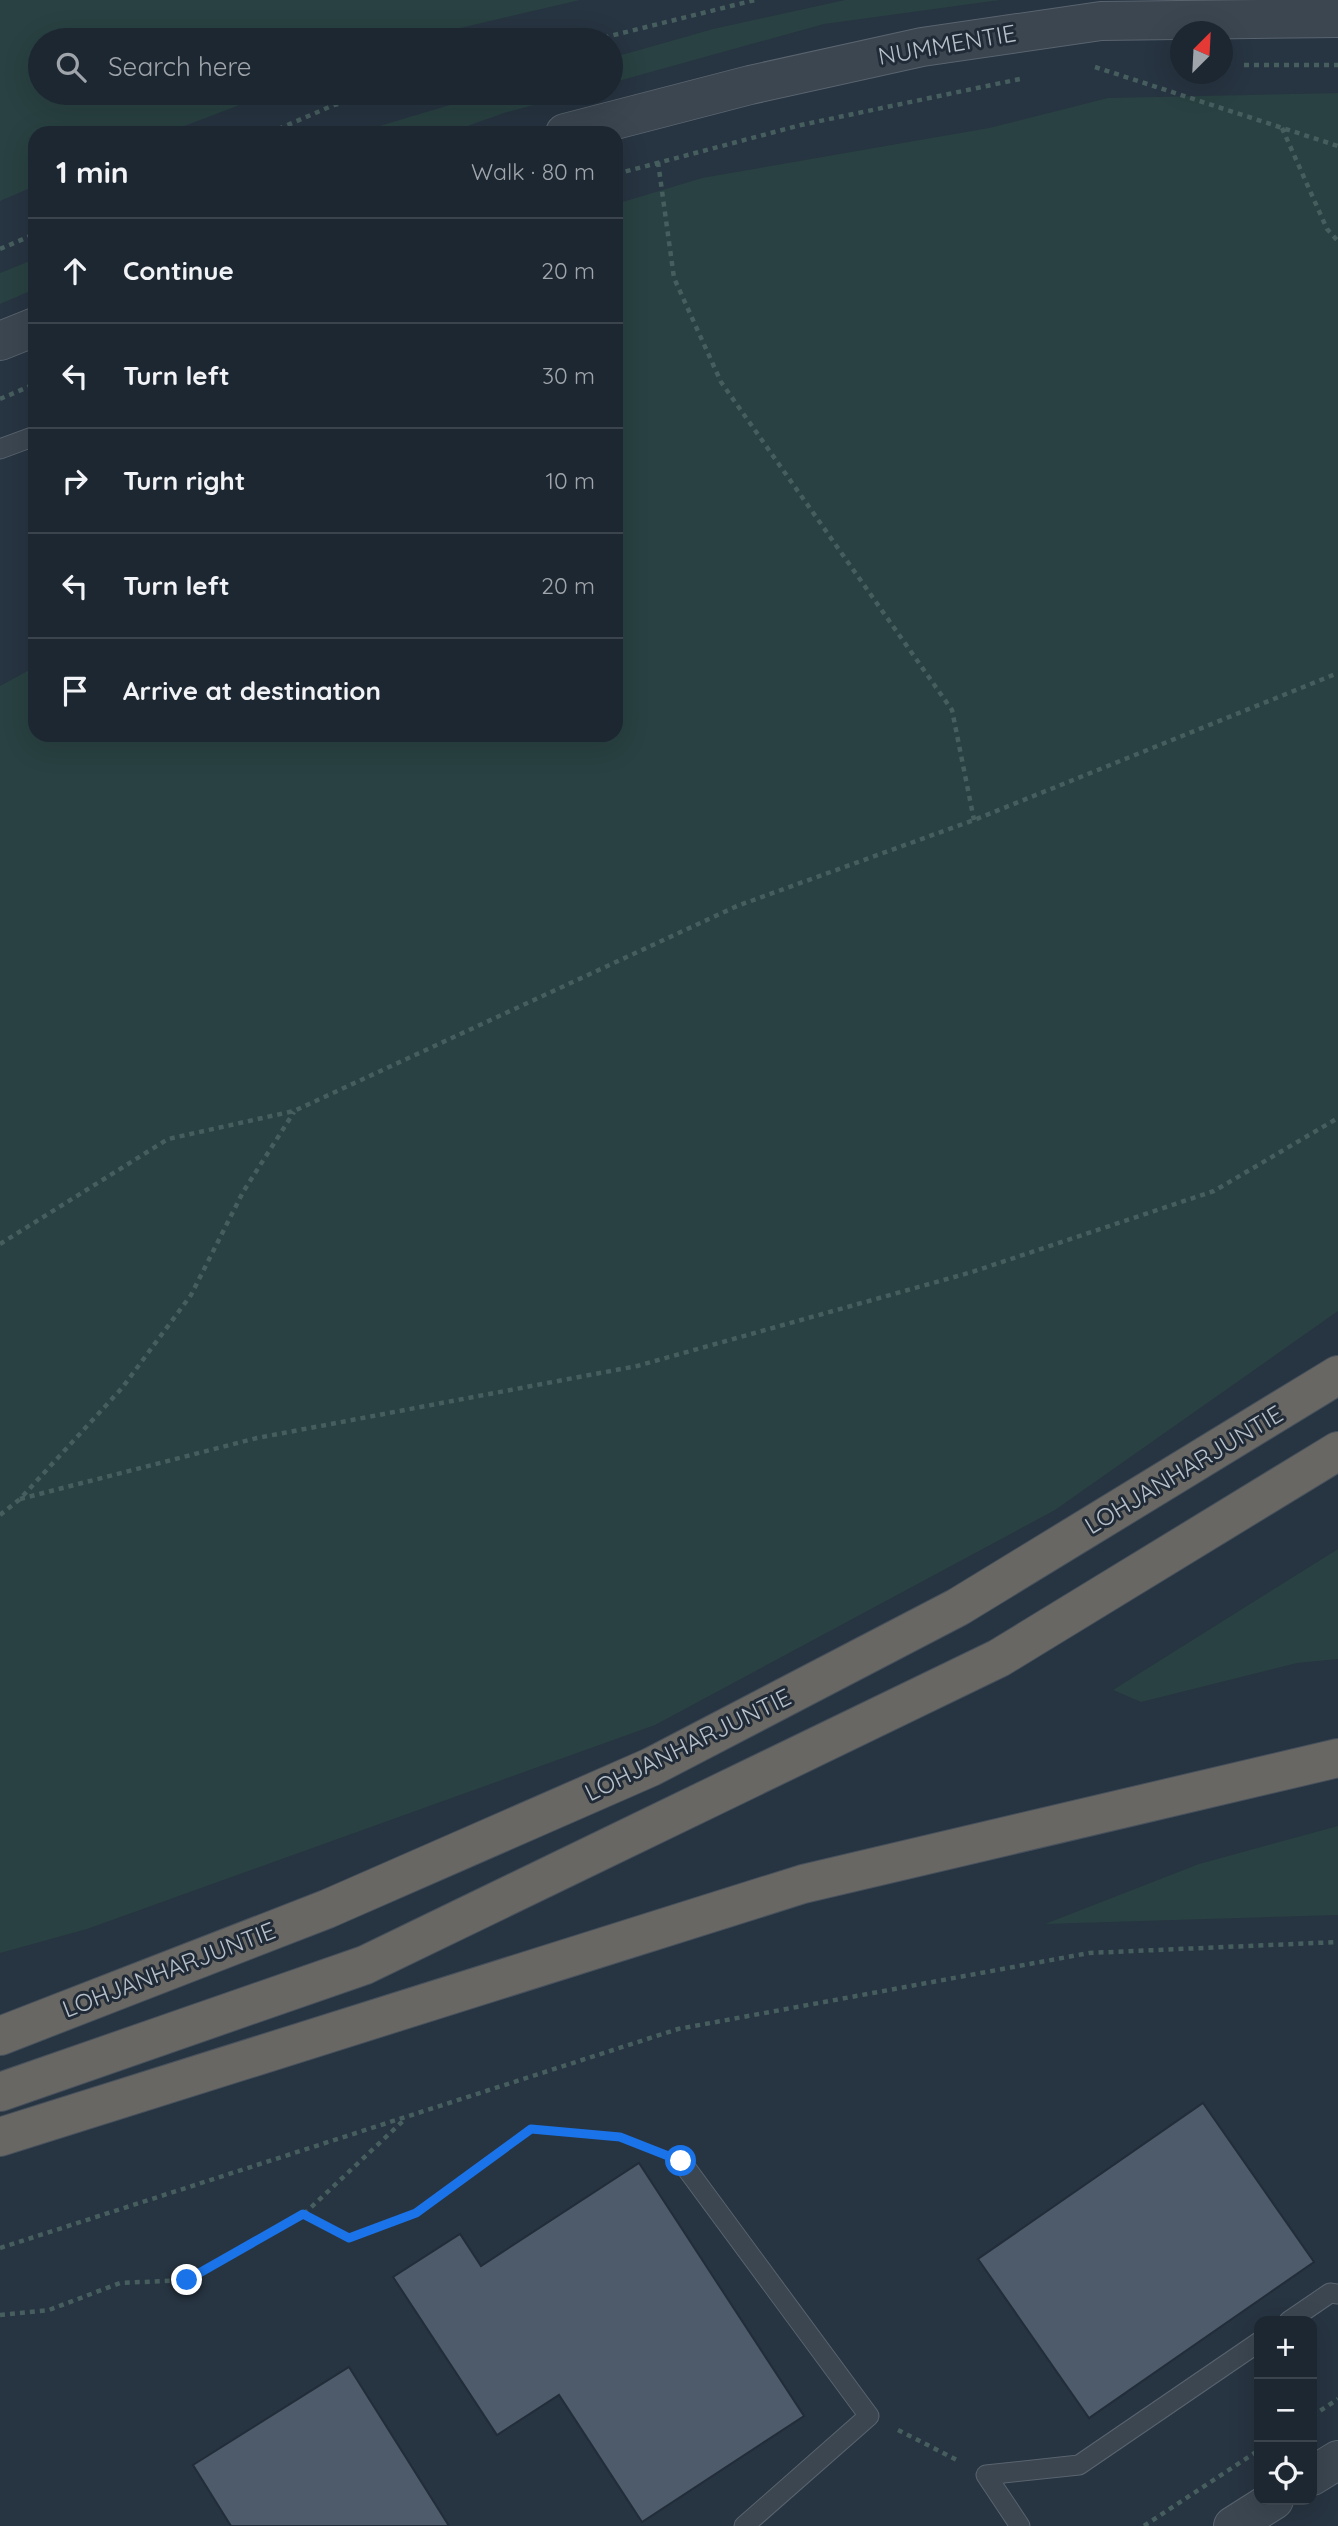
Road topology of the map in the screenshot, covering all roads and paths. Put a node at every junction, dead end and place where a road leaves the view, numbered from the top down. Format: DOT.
graph roads {
  1 [pos="755,0"];
  2 [pos="1338,18"];
  3 [pos="623,33"];
  4 [pos="1114,65"];
  5 [pos="1235,65"];
  6 [pos="1338,65"];
  7 [pos="1033,76"];
  8 [pos="334,105"];
  9 [pos="285,126"];
  10 [pos="592,126"];
  11 [pos="1281,128"];
  12 [pos="1338,146"];
  13 [pos="658,162"];
  14 [pos="623,172"];
  15 [pos="28,237"];
  16 [pos="1338,241"];
  17 [pos="0,249"];
  18 [pos="28,330"];
  19 [pos="0,341"];
  20 [pos="28,387"];
  21 [pos="0,399"];
  22 [pos="28,439"];
  23 [pos="0,449"];
  24 [pos="1338,673"];
  25 [pos="974,820"];
  26 [pos="294,1111"];
  27 [pos="1338,1118"];
  28 [pos="0,1244"];
  29 [pos="1338,1376"];
  30 [pos="1338,1451"];
  31 [pos="20,1499"];
  32 [pos="0,1515"];
  33 [pos="1338,1758"];
  34 [pos="1338,1942"];
  35 [pos="0,2036"];
  36 [pos="0,2092"];
  37 [pos="408,2116"];
  38 [pos="0,2137"];
  39 [pos="681,2161"];
  40 [pos="303,2214"];
  41 [pos="0,2248"];
  42 [pos="1338,2294"];
  43 [pos="0,2315"];
  44 [pos="1296,2316"];
  45 [pos="1254,2345"];
  46 [pos="1338,2399"];
  47 [pos="1317,2413"];
  48 [pos="869,2416"];
  49 [pos="1254,2454"];
  50 [pos="1338,2460"];
  51 [pos="1317,2473"];
  52 [pos="986,2475"];
  53 [pos="1267,2505"];
  54 [pos="744,2526"];
  55 [pos="1020,2526"];
  56 [pos="1144,2526"];
  57 [pos="1233,2526"];
  1 -- 3 [label="path"];
  2 -- 10 [label="street, NUMMENTIE"];
  4 -- 11 [label="path"];
  5 -- 6 [label="path"];
  7 -- 13 [label="path"];
  8 -- 9 [label="path"];
  11 -- 12 [label="path"];
  11 -- 16 [label="path"];
  13 -- 14 [label="path"];
  13 -- 25 [label="path"];
  15 -- 17 [label="path"];
  18 -- 19 [label="street"];
  20 -- 21 [label="path"];
  22 -- 23 [label="lane"];
  24 -- 25 [label="path"];
  25 -- 26 [label="path"];
  26 -- 28 [label="path"];
  26 -- 31 [label="path"];
  27 -- 31 [label="path"];
  29 -- 35 [label="highway, LOHJANHARJUNTIE"];
  30 -- 36 [label="highway"];
  31 -- 32 [label="path"];
  33 -- 38 [label="highway"];
  34 -- 37 [label="path"];
  37 -- 40 [label="path"];
  37 -- 41 [label="path"];
  39 -- 40 [label="path"];
  39 -- 48 [label="lane"];
  40 -- 43 [label="path"];
  42 -- 44 [label="lane"];
  45 -- 52 [label="lane"];
  46 -- 47 [label="path"];
  48 -- 52 [label="path"];
  48 -- 54 [label="lane"];
  49 -- 56 [label="path"];
  50 -- 51 [label="street"];
  52 -- 55 [label="lane"];
  53 -- 57 [label="street"];
}
